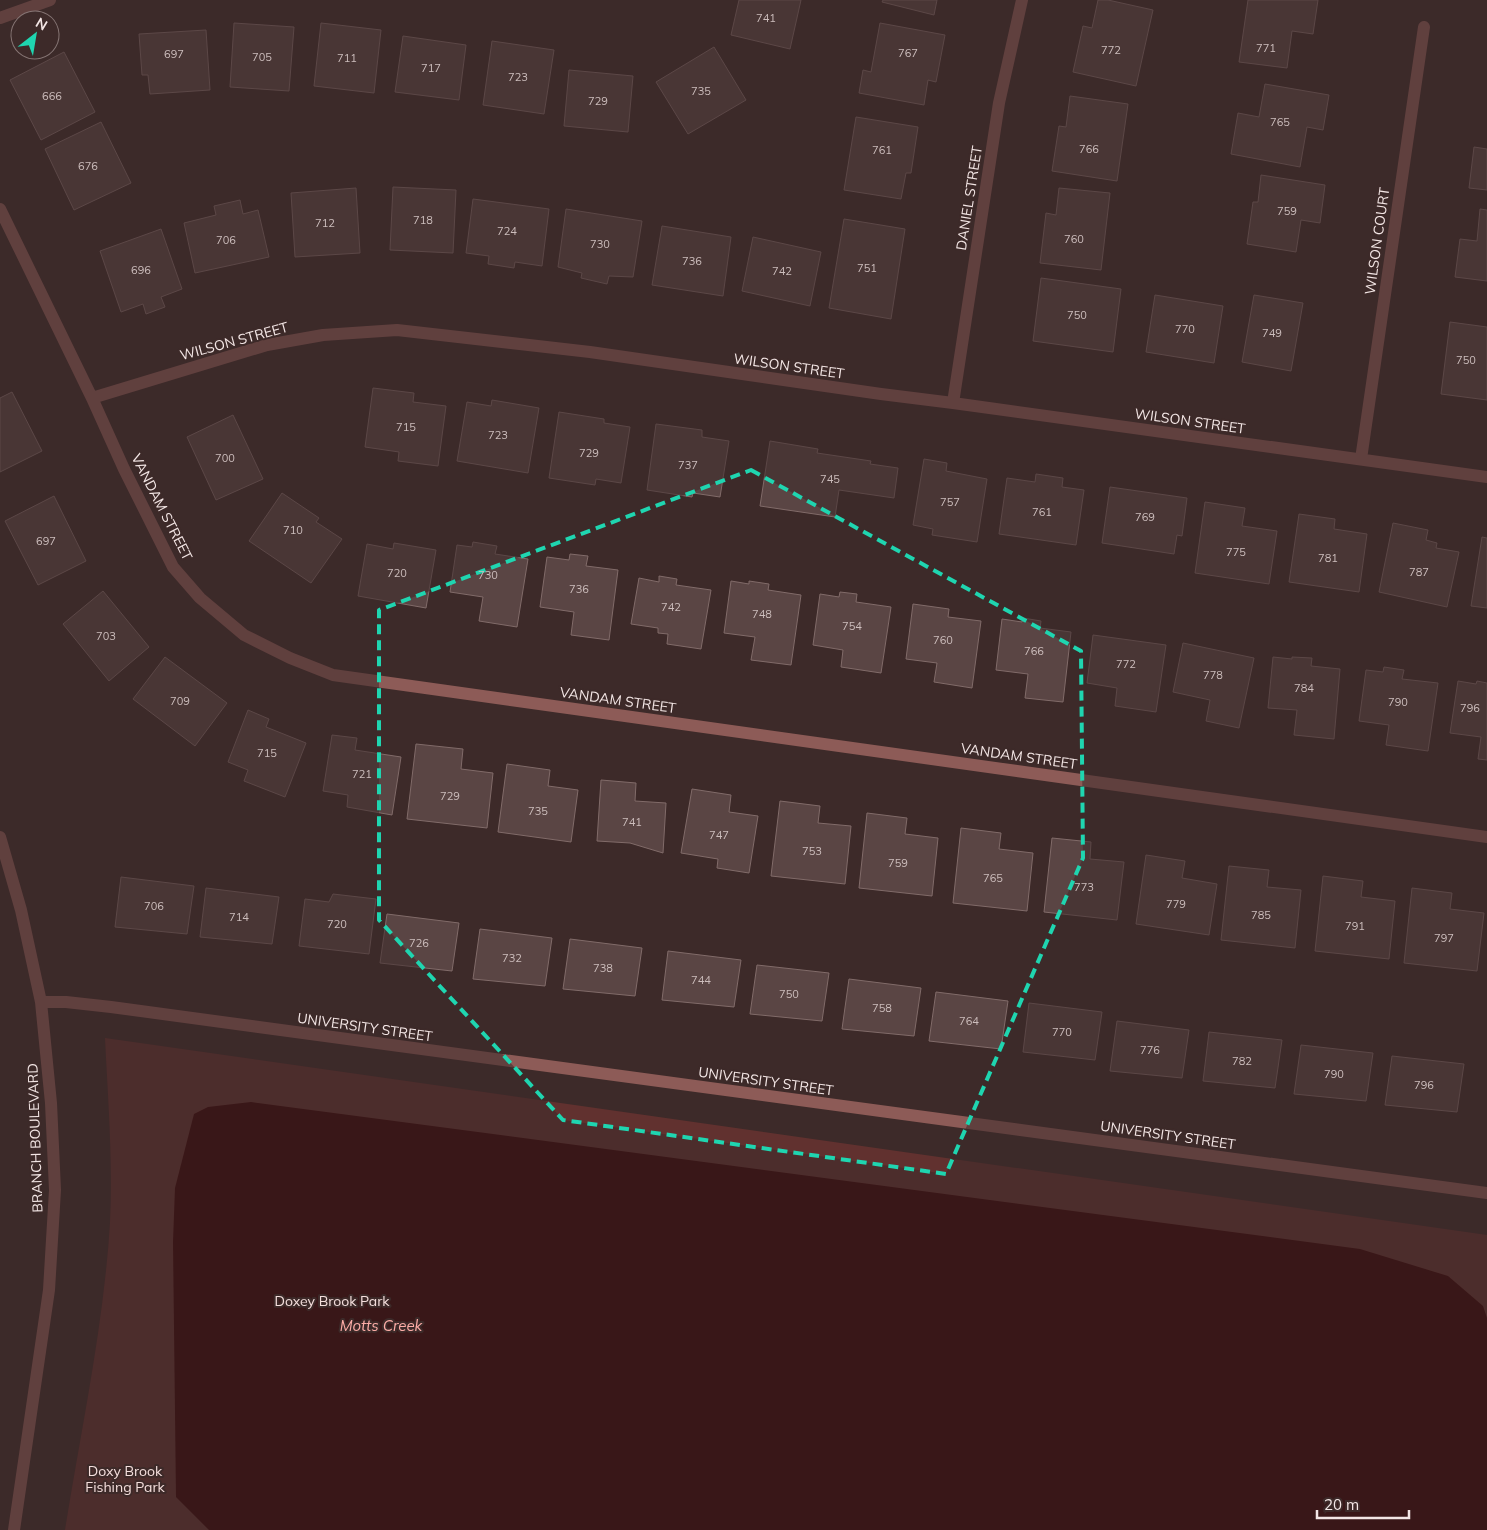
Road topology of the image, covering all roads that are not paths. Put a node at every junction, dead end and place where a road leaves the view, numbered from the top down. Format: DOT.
graph roads {
  1 [pos="50,0"];
  2 [pos="1022,0"];
  3 [pos="0,18"];
  4 [pos="1424,27"];
  5 [pos="0,209"];
  6 [pos="92,398"];
  7 [pos="953,403"];
  8 [pos="1361,459"];
  9 [pos="1487,477"];
  10 [pos="0,837"];
  11 [pos="1487,837"];
  12 [pos="41,1002"];
  13 [pos="1487,1193"];
  14 [pos="14,1530"];
  1 -- 3 [label="street"];
  2 -- 7 [label="street, DANIEL STREET"];
  4 -- 8 [label="street, WILSON COURT"];
  5 -- 6 [label="street, VANDAM STREET"];
  6 -- 7 [label="street, WILSON STREET"];
  6 -- 11 [label="street, VANDAM STREET"];
  7 -- 8 [label="street, WILSON STREET"];
  8 -- 9 [label="street, WILSON STREET"];
  10 -- 12 [label="street, BRANCH BOULEVARD"];
  12 -- 13 [label="street, UNIVERSITY STREET"];
  12 -- 14 [label="street, BRANCH BOULEVARD"];
}
